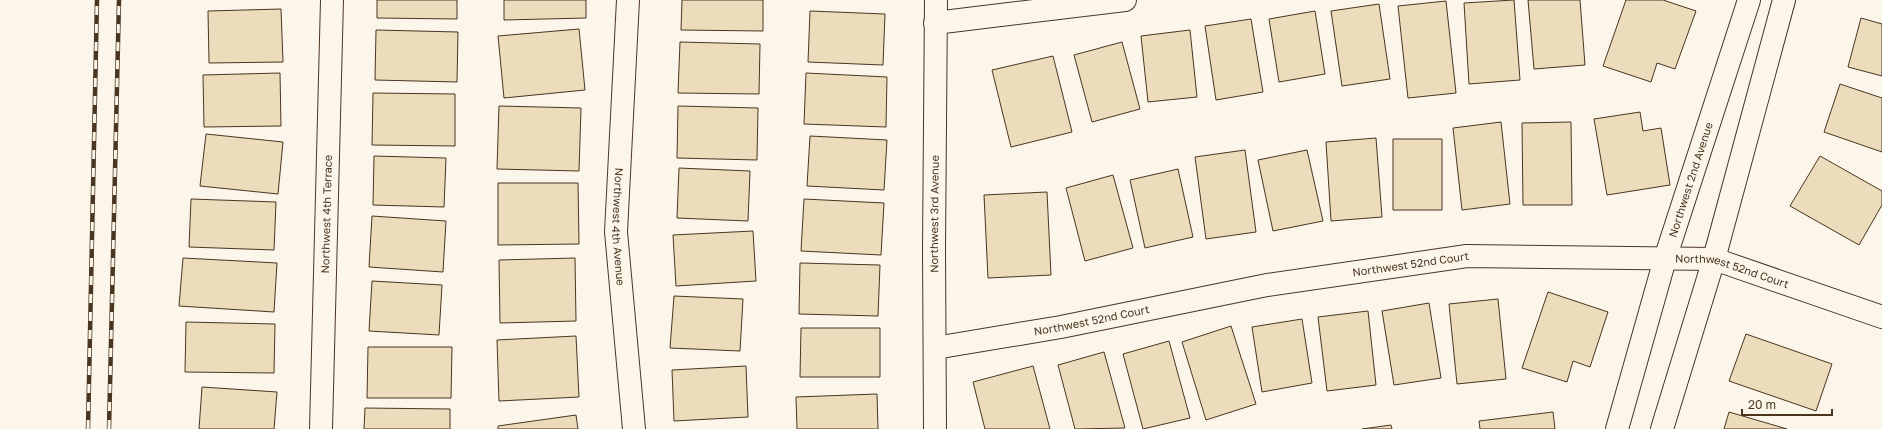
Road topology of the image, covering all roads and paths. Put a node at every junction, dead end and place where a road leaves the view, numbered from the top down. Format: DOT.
graph roads {
  1 [pos="332,0"];
  2 [pos="628,0"];
  3 [pos="936,0"];
  4 [pos="1125,0"];
  5 [pos="1749,0"];
  6 [pos="1784,0"];
  7 [pos="935,23"];
  8 [pos="1665,259"];
  9 [pos="1714,259"];
  10 [pos="1882,317"];
  11 [pos="935,348"];
  12 [pos="321,429"];
  13 [pos="634,429"];
  14 [pos="934,429"];
  15 [pos="1617,429"];
  16 [pos="1662,429"];
  1 -- 12 [label="street, Northwest 4th Terrace"];
  2 -- 13 [label="street, Northwest 4th Avenue"];
  3 -- 7 [label="street, Northwest 3rd Avenue"];
  4 -- 7 [label="street"];
  5 -- 8 [label="street, Northwest 2nd Avenue"];
  6 -- 9 [label="street"];
  7 -- 11 [label="street, Northwest 3rd Avenue"];
  8 -- 9 [label="street, Northwest 52nd Court"];
  8 -- 11 [label="street, Northwest 52nd Court"];
  8 -- 15 [label="street, Northwest 2nd Avenue"];
  9 -- 10 [label="street, Northwest 52nd Court"];
  9 -- 16 [label="street"];
  11 -- 14 [label="street, Northwest 3rd Avenue"];
}
